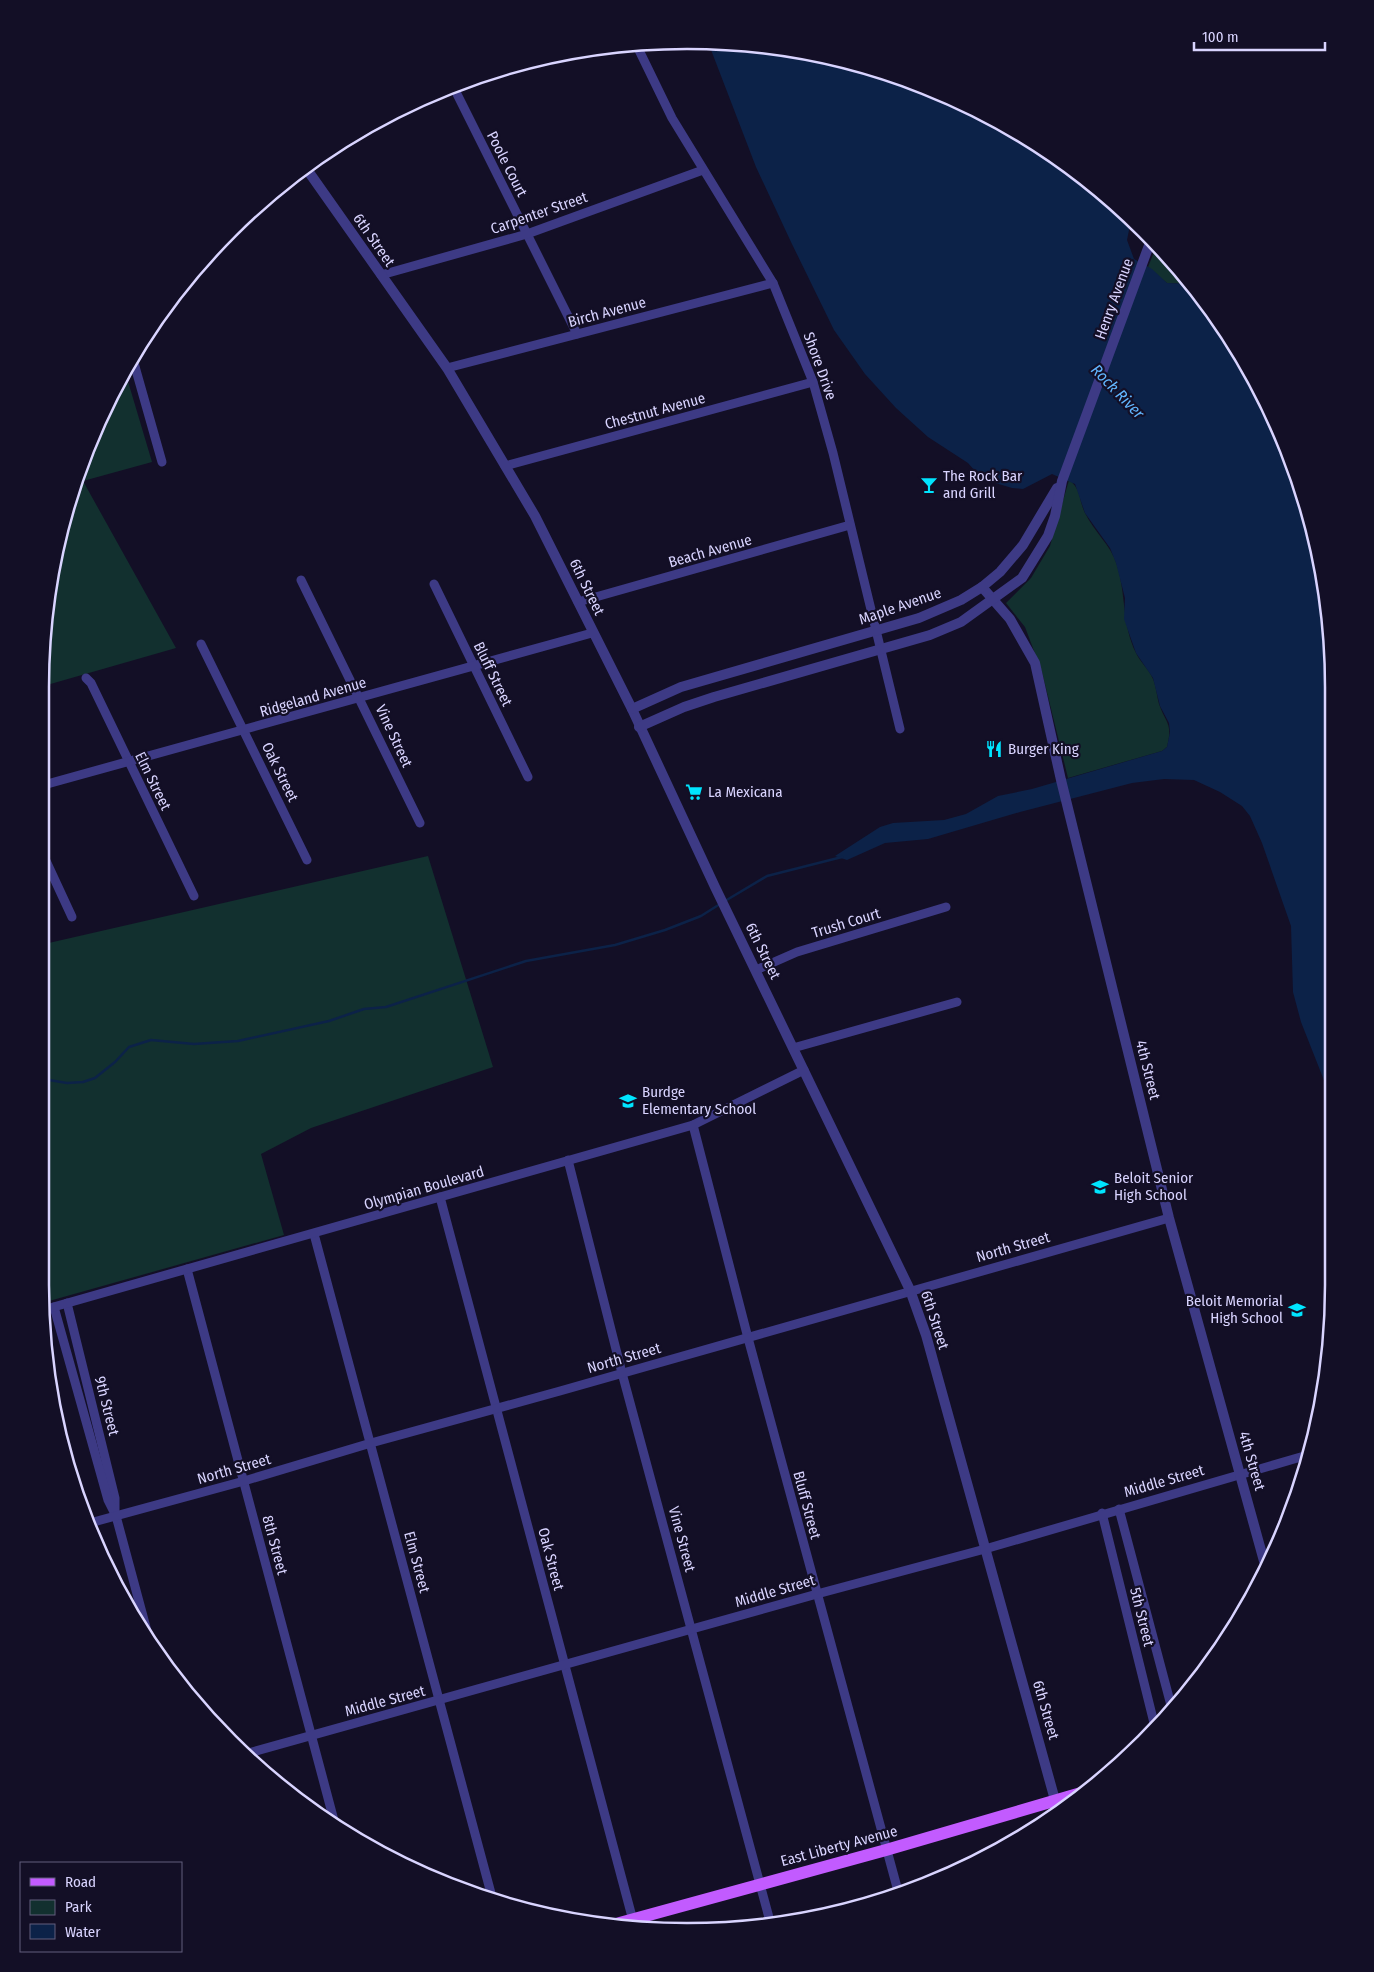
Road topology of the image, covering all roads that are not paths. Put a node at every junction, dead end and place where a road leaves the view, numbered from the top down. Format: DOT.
graph roads {
  1 [pos="639,51"];
  2 [pos="456,92"];
  3 [pos="703,170"];
  4 [pos="309,173"];
  5 [pos="528,234"];
  6 [pos="1149,247"];
  7 [pos="380,275"];
  8 [pos="773,283"];
  9 [pos="577,334"];
  10 [pos="135,366"];
  11 [pos="447,368"];
  12 [pos="814,382"];
  13 [pos="162,462"];
  14 [pos="504,466"];
  15 [pos="1062,481"];
  16 [pos="850,526"];
  17 [pos="301,580"];
  18 [pos="434,584"];
  19 [pos="982,587"];
  20 [pos="992,601"];
  21 [pos="578,602"];
  22 [pos="876,630"];
  23 [pos="592,633"];
  24 [pos="200,644"];
  25 [pos="881,648"];
  26 [pos="474,667"];
  27 [pos="86,678"];
  28 [pos="360,698"];
  29 [pos="632,710"];
  30 [pos="639,727"];
  31 [pos="900,729"];
  32 [pos="244,730"];
  33 [pos="129,762"];
  34 [pos="528,776"];
  35 [pos="49,784"];
  36 [pos="420,823"];
  37 [pos="307,860"];
  38 [pos="49,867"];
  39 [pos="194,896"];
  40 [pos="946,907"];
  41 [pos="72,917"];
  42 [pos="756,970"];
  43 [pos="957,1002"];
  44 [pos="793,1048"];
  45 [pos="804,1070"];
  46 [pos="694,1125"];
  47 [pos="568,1160"];
  48 [pos="440,1198"];
  49 [pos="1169,1218"];
  50 [pos="314,1234"];
  51 [pos="187,1269"];
  52 [pos="910,1290"];
  53 [pos="67,1303"];
  54 [pos="54,1307"];
  55 [pos="50,1308"];
  56 [pos="748,1338"];
  57 [pos="622,1372"];
  58 [pos="497,1408"];
  59 [pos="371,1443"];
  60 [pos="1302,1457"];
  61 [pos="1240,1474"];
  62 [pos="244,1481"];
  63 [pos="1119,1509"];
  64 [pos="1102,1514"];
  65 [pos="116,1516"];
  66 [pos="94,1522"];
  67 [pos="985,1548"];
  68 [pos="1263,1558"];
  69 [pos="817,1594"];
  70 [pos="144,1621"];
  71 [pos="692,1629"];
  72 [pos="565,1665"];
  73 [pos="440,1700"];
  74 [pos="1170,1702"];
  75 [pos="1153,1720"];
  76 [pos="312,1736"];
  77 [pos="253,1752"];
  78 [pos="1057,1805"];
  79 [pos="333,1817"];
  80 [pos="886,1850"];
  81 [pos="760,1884"];
  82 [pos="897,1887"];
  83 [pos="491,1892"];
  84 [pos="769,1918"];
  85 [pos="633,1921"];
  86 [pos="639,1921"];
  1 -- 3 [label="street, Shore Drive"];
  2 -- 5 [label="street, Poole Court"];
  3 -- 5 [label="street, Carpenter Street"];
  3 -- 8 [label="street, Shore Drive"];
  4 -- 7 [label="street, 6th Street"];
  5 -- 7 [label="street, Carpenter Street"];
  5 -- 9 [label="street, Poole Court"];
  6 -- 15 [label="street, Henry Avenue"];
  7 -- 11 [label="street, 6th Street"];
  8 -- 9 [label="street, Birch Avenue"];
  8 -- 12 [label="street, Shore Drive"];
  9 -- 11 [label="street, Birch Avenue"];
  10 -- 13 [label="street"];
  11 -- 14 [label="street, 6th Street"];
  12 -- 14 [label="street, Chestnut Avenue"];
  12 -- 16 [label="street, Shore Drive"];
  14 -- 21 [label="street, 6th Street"];
  15 -- 19 [label="street, Maple Avenue"];
  15 -- 20 [label="street"];
  16 -- 21 [label="street, Beach Avenue"];
  16 -- 22 [label="street, Shore Drive"];
  17 -- 28 [label="street, Vine Street"];
  18 -- 26 [label="street, Bluff Street"];
  19 -- 20 [label="street, 4th Street"];
  19 -- 22 [label="street, Maple Avenue"];
  20 -- 25 [label="street"];
  20 -- 49 [label="street, 4th Street"];
  21 -- 23 [label="street, 6th Street"];
  22 -- 25 [label="street, Shore Drive"];
  22 -- 29 [label="street, Maple Avenue"];
  23 -- 26 [label="street, Ridgeland Avenue"];
  23 -- 29 [label="street, 6th Street"];
  24 -- 32 [label="street, Oak Street"];
  25 -- 30 [label="street"];
  25 -- 31 [label="street, Shore Drive"];
  26 -- 28 [label="street, Ridgeland Avenue"];
  26 -- 34 [label="street, Bluff Street"];
  27 -- 33 [label="street, Elm Street"];
  28 -- 32 [label="street, Ridgeland Avenue"];
  28 -- 36 [label="street, Vine Street"];
  29 -- 30 [label="street, 6th Street"];
  30 -- 42 [label="street, 6th Street"];
  32 -- 33 [label="street, Ridgeland Avenue"];
  32 -- 37 [label="street, Oak Street"];
  33 -- 35 [label="street, Ridgeland Avenue"];
  33 -- 39 [label="street, Elm Street"];
  38 -- 41 [label="street"];
  40 -- 42 [label="street, Trush Court"];
  42 -- 44 [label="street, 6th Street"];
  43 -- 44 [label="street"];
  44 -- 45 [label="street, 6th Street"];
  45 -- 46 [label="street, Olympian Boulevard"];
  45 -- 52 [label="street, 6th Street"];
  46 -- 47 [label="street, Olympian Boulevard"];
  46 -- 56 [label="street, Bluff Street"];
  47 -- 48 [label="street, Olympian Boulevard"];
  47 -- 57 [label="street, Vine Street"];
  48 -- 50 [label="street, Olympian Boulevard"];
  48 -- 58 [label="street, Oak Street"];
  49 -- 52 [label="street, North Street"];
  49 -- 61 [label="street, 4th Street"];
  50 -- 51 [label="street, Olympian Boulevard"];
  50 -- 59 [label="street, Elm Street"];
  51 -- 53 [label="street, Olympian Boulevard"];
  51 -- 62 [label="street, 8th Street"];
  52 -- 56 [label="street, North Street"];
  52 -- 67 [label="street, 6th Street"];
  53 -- 54 [label="street, Olympian Boulevard"];
  53 -- 65 [label="street, 9th Street"];
  54 -- 55 [label="street, Olympian Boulevard"];
  54 -- 65 [label="street, 9th Street"];
  56 -- 57 [label="street, North Street"];
  56 -- 69 [label="street, Bluff Street"];
  57 -- 58 [label="street, North Street"];
  57 -- 71 [label="street, Vine Street"];
  58 -- 59 [label="street, North Street"];
  58 -- 72 [label="street, Oak Street"];
  59 -- 62 [label="street, North Street"];
  59 -- 73 [label="street, Elm Street"];
  60 -- 61 [label="street, Middle Street"];
  61 -- 63 [label="street, Middle Street"];
  61 -- 68 [label="street, 4th Street"];
  62 -- 65 [label="street, North Street"];
  62 -- 76 [label="street, 8th Street"];
  63 -- 64 [label="street, Middle Street"];
  63 -- 74 [label="street, 5th Street"];
  64 -- 67 [label="street, Middle Street"];
  64 -- 75 [label="street, 5th Street"];
  65 -- 66 [label="street, North Street"];
  65 -- 70 [label="street, 9th Street"];
  67 -- 69 [label="street, Middle Street"];
  67 -- 78 [label="street, 6th Street"];
  69 -- 71 [label="street, Middle Street"];
  69 -- 80 [label="street, Bluff Street"];
  71 -- 72 [label="street, Middle Street"];
  71 -- 81 [label="street, Vine Street"];
  72 -- 73 [label="street, Middle Street"];
  72 -- 85 [label="street, Oak Street"];
  73 -- 76 [label="street, Middle Street"];
  73 -- 83 [label="street, Elm Street"];
  76 -- 77 [label="street, Middle Street"];
  76 -- 79 [label="street, 8th Street"];
  78 -- 80 [label="main road, East Liberty Avenue"];
  80 -- 81 [label="main road, East Liberty Avenue"];
  80 -- 82 [label="street, Bluff Street"];
  81 -- 84 [label="street, Vine Street"];
  81 -- 86 [label="main road, East Liberty Avenue"];
}
